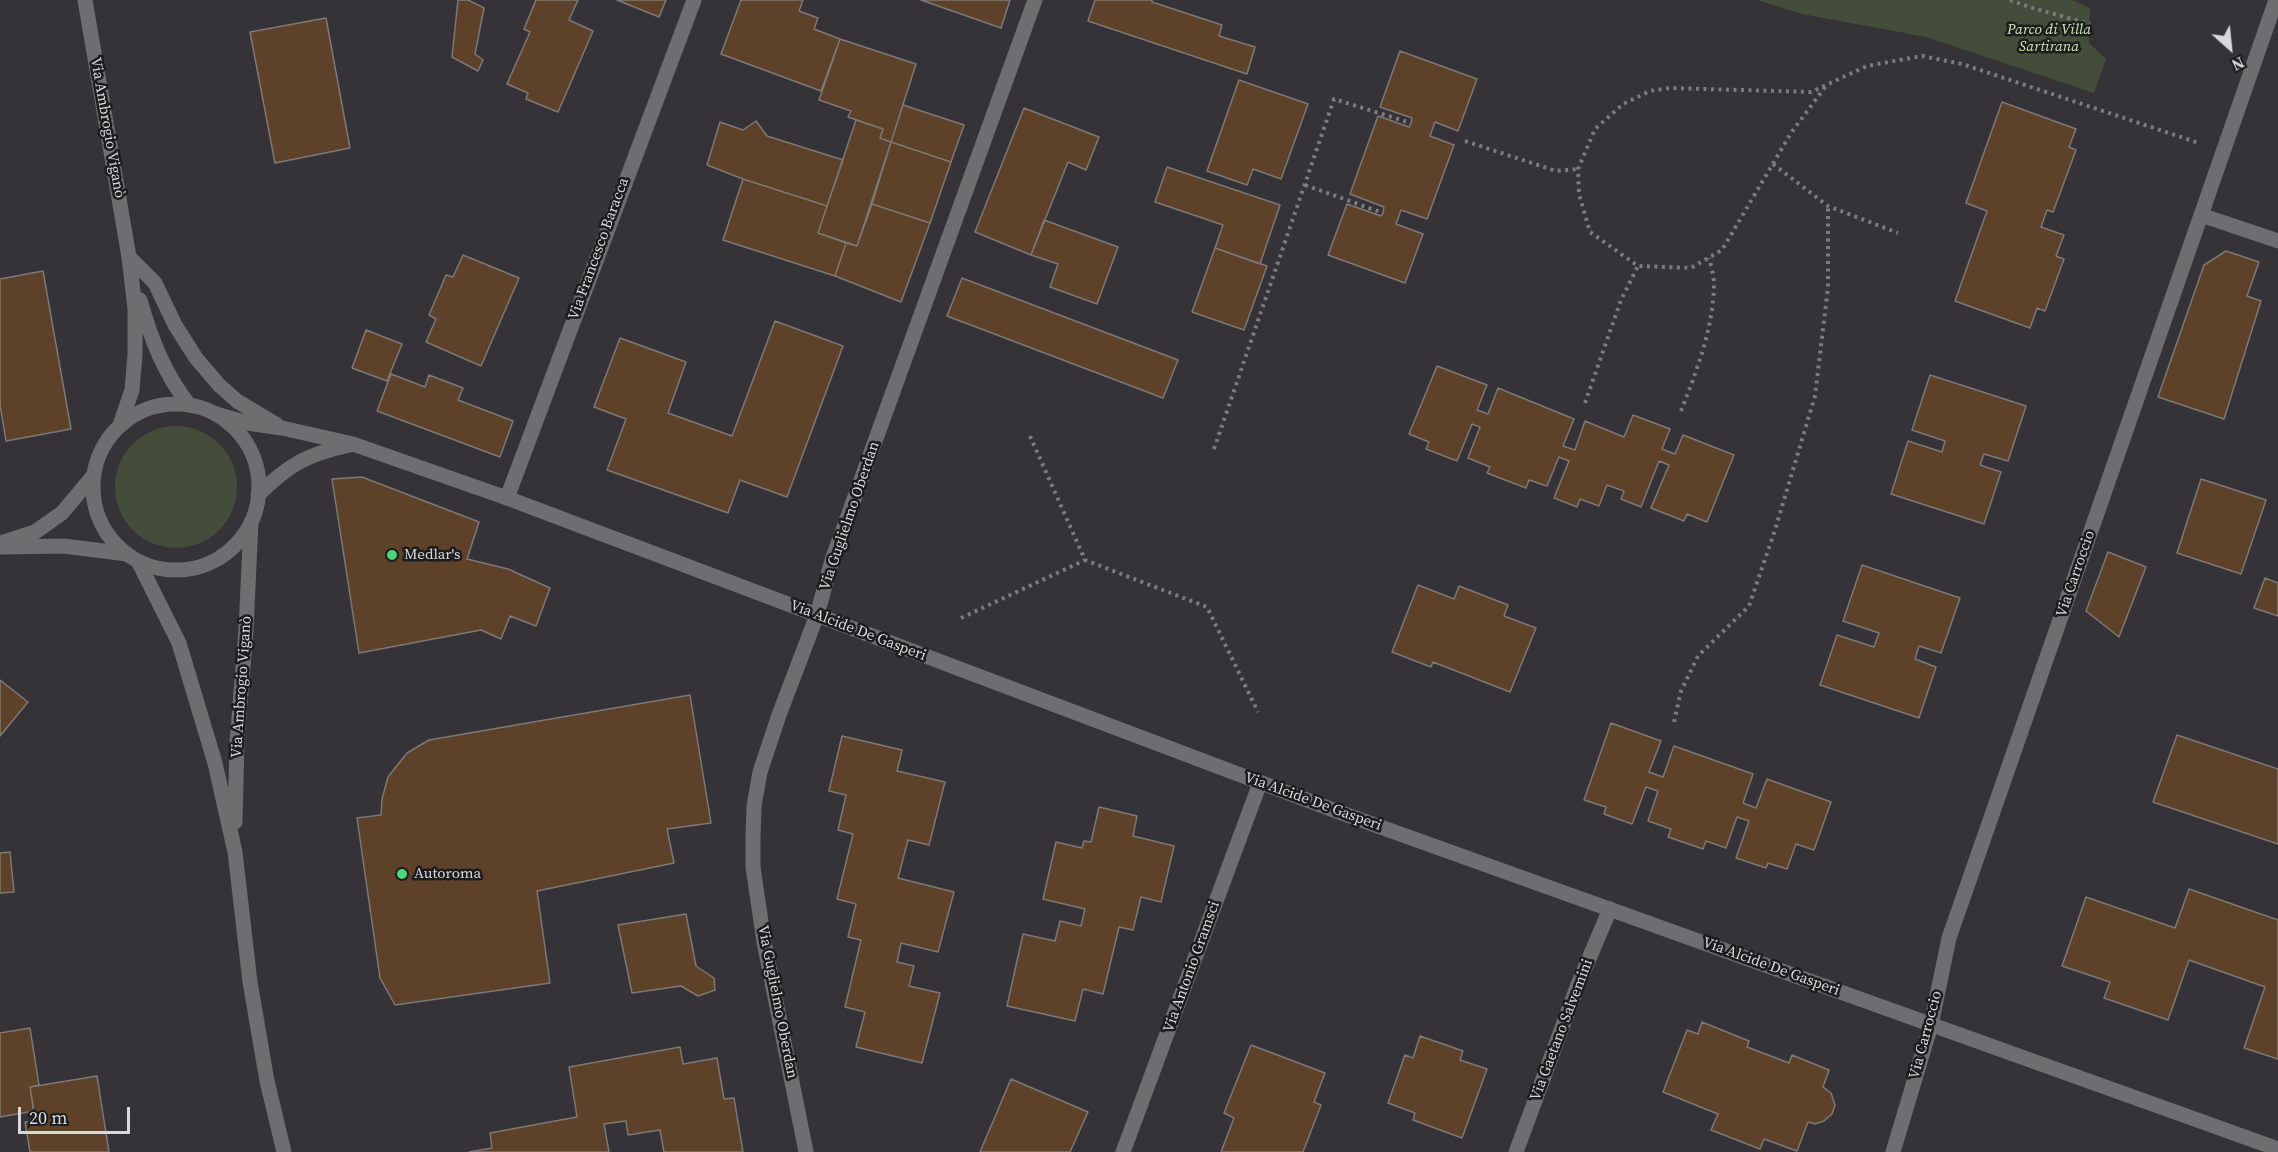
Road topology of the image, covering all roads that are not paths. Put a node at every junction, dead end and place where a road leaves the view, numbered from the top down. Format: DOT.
graph roads {
  1 [pos="85,0"];
  2 [pos="694,0"];
  3 [pos="1035,0"];
  4 [pos="2276,0"];
  5 [pos="2201,215"];
  6 [pos="2278,241"];
  7 [pos="129,257"];
  8 [pos="189,405"];
  9 [pos="216,414"];
  10 [pos="120,425"];
  11 [pos="282,428"];
  12 [pos="353,444"];
  13 [pos="93,476"];
  14 [pos="258,495"];
  15 [pos="507,498"];
  16 [pos="251,522"];
  17 [pos="0,545"];
  18 [pos="132,558"];
  19 [pos="817,615"];
  20 [pos="1260,783"];
  21 [pos="235,852"];
  22 [pos="1610,909"];
  23 [pos="1930,1025"];
  24 [pos="2278,1149"];
  25 [pos="284,1152"];
  26 [pos="806,1152"];
  27 [pos="1123,1152"];
  28 [pos="1516,1152"];
  29 [pos="1893,1152"];
  1 -- 7 [label="street, Via Ambrogio Viganò"];
  2 -- 15 [label="street, Via Francesco Baracca"];
  3 -- 19 [label="street, Via Guglielmo Oberdan"];
  4 -- 5 [label="street, Via Carroccio"];
  5 -- 6 [label="street"];
  5 -- 23 [label="street, Via Carroccio"];
  7 -- 8 [label="street, Via Ambrogio Viganò"];
  7 -- 10 [label="street, Via Ambrogio Viganò"];
  7 -- 11 [label="street"];
  8 -- 9 [label="street"];
  8 -- 10 [label="street"];
  9 -- 11 [label="street, Via Alcide De Gasperi"];
  9 -- 14 [label="street"];
  10 -- 13 [label="street"];
  11 -- 12 [label="street, Via Alcide De Gasperi"];
  12 -- 14 [label="street"];
  12 -- 15 [label="street, Via Alcide De Gasperi"];
  13 -- 17 [label="street"];
  13 -- 18 [label="street"];
  14 -- 16 [label="street"];
  15 -- 19 [label="street, Via Alcide De Gasperi"];
  16 -- 18 [label="street"];
  16 -- 21 [label="street, Via Ambrogio Viganò"];
  17 -- 18 [label="street"];
  18 -- 21 [label="street, Via Ambrogio Viganò"];
  19 -- 20 [label="street, Via Alcide De Gasperi"];
  19 -- 26 [label="street, Via Guglielmo Oberdan"];
  20 -- 22 [label="street, Via Alcide De Gasperi"];
  20 -- 27 [label="street, Via Antonio Gramsci"];
  21 -- 25 [label="street, Via Ambrogio Viganò"];
  22 -- 23 [label="street, Via Alcide De Gasperi"];
  22 -- 28 [label="street, Via Gaetano Salvemini"];
  23 -- 24 [label="street, Via Alcide De Gasperi"];
  23 -- 29 [label="street, Via Carroccio"];
}
